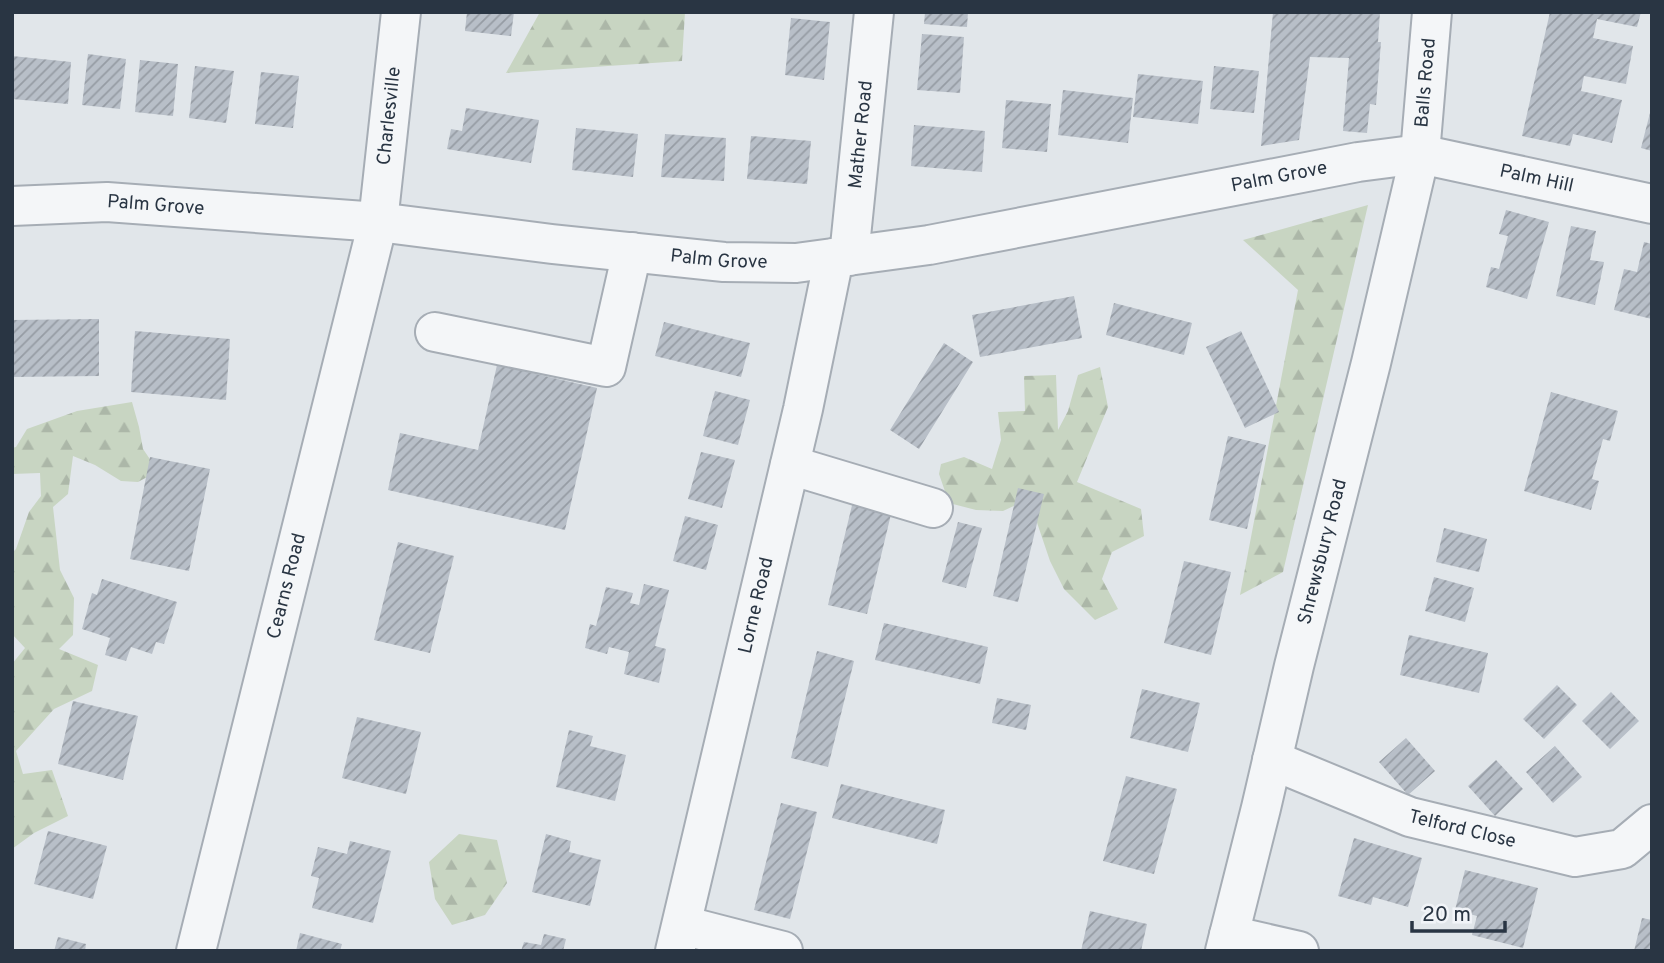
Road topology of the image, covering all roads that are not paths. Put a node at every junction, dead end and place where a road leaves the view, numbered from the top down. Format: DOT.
graph roads {
  1 [pos="401,12"];
  2 [pos="874,12"];
  3 [pos="1432,12"];
  4 [pos="1420,154"];
  5 [pos="1652,204"];
  6 [pos="12,206"];
  7 [pos="378,222"];
  8 [pos="632,252"];
  9 [pos="841,257"];
  10 [pos="435,332"];
  11 [pos="790,465"];
  12 [pos="933,508"];
  13 [pos="1272,760"];
  14 [pos="1652,824"];
  15 [pos="679,938"];
  16 [pos="1227,943"];
  17 [pos="196,951"];
  18 [pos="783,951"];
  19 [pos="1299,951"];
  1 -- 7 [label="street, Charlesville"];
  2 -- 9 [label="street, Mather Road"];
  3 -- 4 [label="street, Balls Road"];
  4 -- 5 [label="street, Palm Hill"];
  4 -- 9 [label="street, Palm Grove"];
  4 -- 13 [label="street, Shrewsbury Road"];
  6 -- 7 [label="street, Palm Grove"];
  7 -- 8 [label="street, Palm Grove"];
  7 -- 17 [label="street, Cearns Road"];
  8 -- 9 [label="street, Palm Grove"];
  8 -- 10 [label="street"];
  9 -- 11 [label="street, Lorne Road"];
  11 -- 12 [label="street"];
  11 -- 15 [label="street, Lorne Road"];
  13 -- 14 [label="street, Telford Close"];
  13 -- 16 [label="street, Shrewsbury Road"];
  15 -- 18 [label="street"];
  16 -- 19 [label="street"];
}
